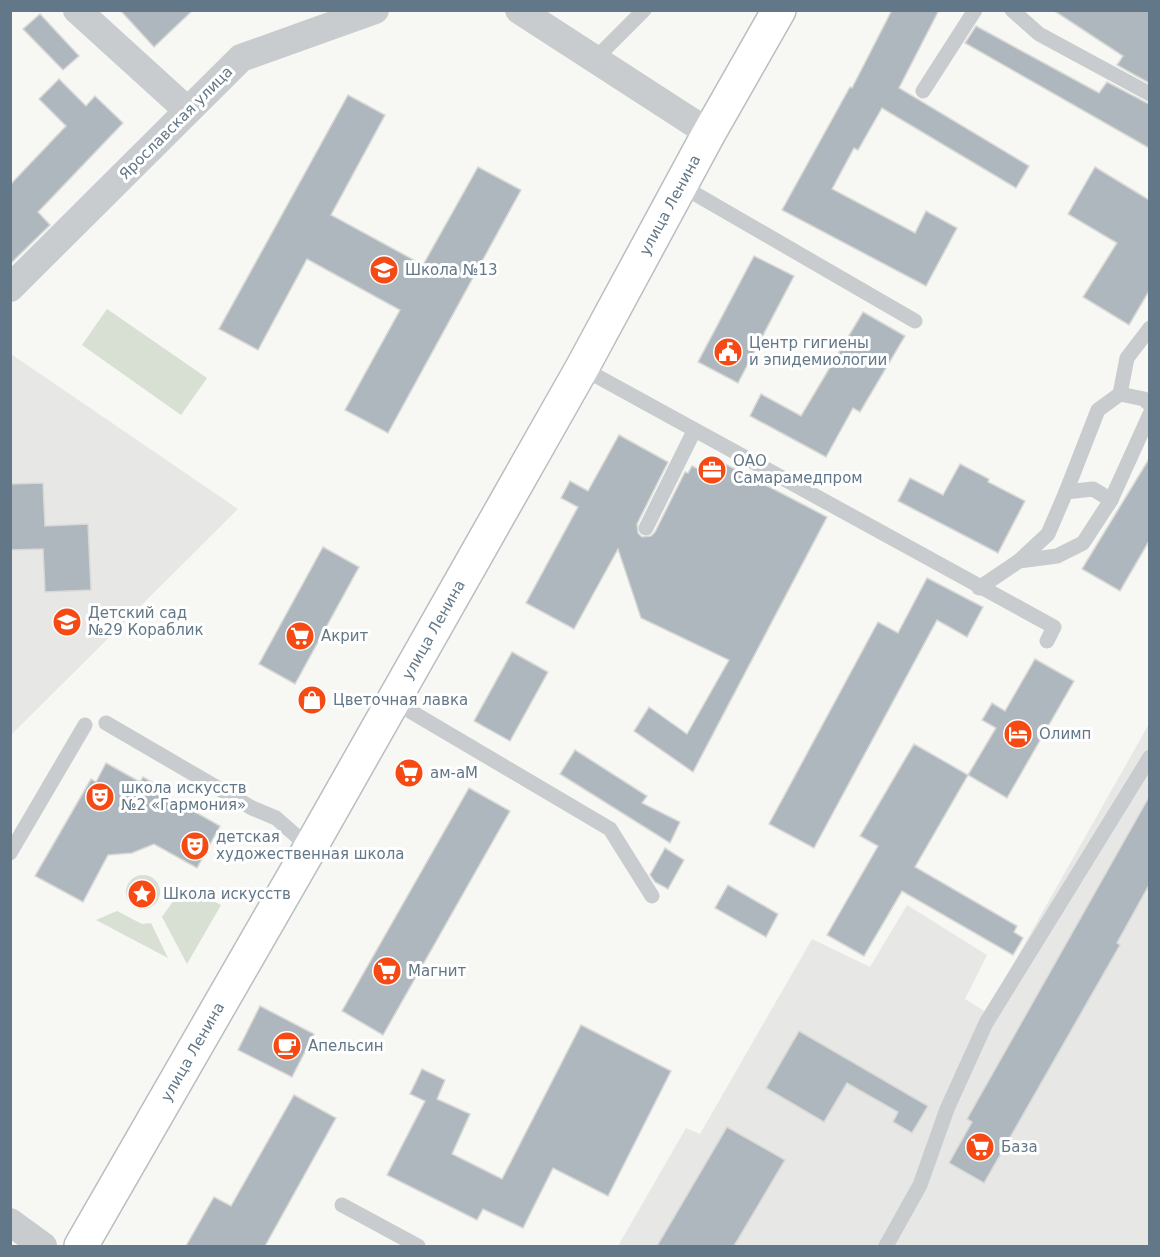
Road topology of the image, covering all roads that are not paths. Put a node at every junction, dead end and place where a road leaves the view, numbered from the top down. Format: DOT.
graph roads {
  1 [pos="375,10"];
  2 [pos="644,10"];
  3 [pos="778,10"];
  4 [pos="975,10"];
  5 [pos="1012,10"];
  6 [pos="527,12"];
  7 [pos="89,14"];
  8 [pos="595,59"];
  9 [pos="923,91"];
  10 [pos="1149,94"];
  11 [pos="187,110"];
  12 [pos="709,133"];
  13 [pos="680,185"];
  14 [pos="10,288"];
  15 [pos="915,321"];
  16 [pos="1149,328"];
  17 [pos="582,368"];
  18 [pos="1120,394"];
  19 [pos="1149,405"];
  20 [pos="1149,414"];
  21 [pos="694,431"];
  22 [pos="1066,492"];
  23 [pos="1111,500"];
  24 [pos="645,528"];
  25 [pos="1019,561"];
  26 [pos="979,588"];
  27 [pos="1047,641"];
  28 [pos="393,701"];
  29 [pos="106,723"];
  30 [pos="85,725"];
  31 [pos="1149,757"];
  32 [pos="310,848"];
  33 [pos="10,853"];
  34 [pos="652,896"];
  35 [pos="342,1205"];
  36 [pos="10,1222"];
  37 [pos="43,1246"];
  38 [pos="81,1246"];
  39 [pos="418,1246"];
  40 [pos="886,1246"];
  1 -- 11 [label="street, Ярославская улица"];
  2 -- 8 [label="lane"];
  3 -- 12 [label="street, улица Ленина"];
  4 -- 9 [label="lane"];
  5 -- 10 [label="lane"];
  6 -- 8 [label="street"];
  7 -- 11 [label="street"];
  8 -- 12 [label="street"];
  11 -- 14 [label="street, Ярославская улица"];
  12 -- 13 [label="street, улица Ленина"];
  13 -- 15 [label="lane"];
  13 -- 17 [label="street, улица Ленина"];
  16 -- 18 [label="lane"];
  17 -- 21 [label="lane"];
  17 -- 28 [label="street, улица Ленина"];
  18 -- 19 [label="lane"];
  18 -- 22 [label="lane"];
  20 -- 23 [label="lane"];
  21 -- 24 [label="lane"];
  21 -- 26 [label="lane"];
  22 -- 23 [label="lane"];
  22 -- 25 [label="lane"];
  23 -- 25 [label="lane"];
  25 -- 26 [label="lane"];
  26 -- 27 [label="lane"];
  28 -- 32 [label="street, улица Ленина"];
  28 -- 34 [label="lane"];
  29 -- 32 [label="lane"];
  30 -- 33 [label="lane"];
  31 -- 40 [label="lane"];
  32 -- 38 [label="street, улица Ленина"];
  35 -- 39 [label="lane"];
  36 -- 37 [label="street"];
}
